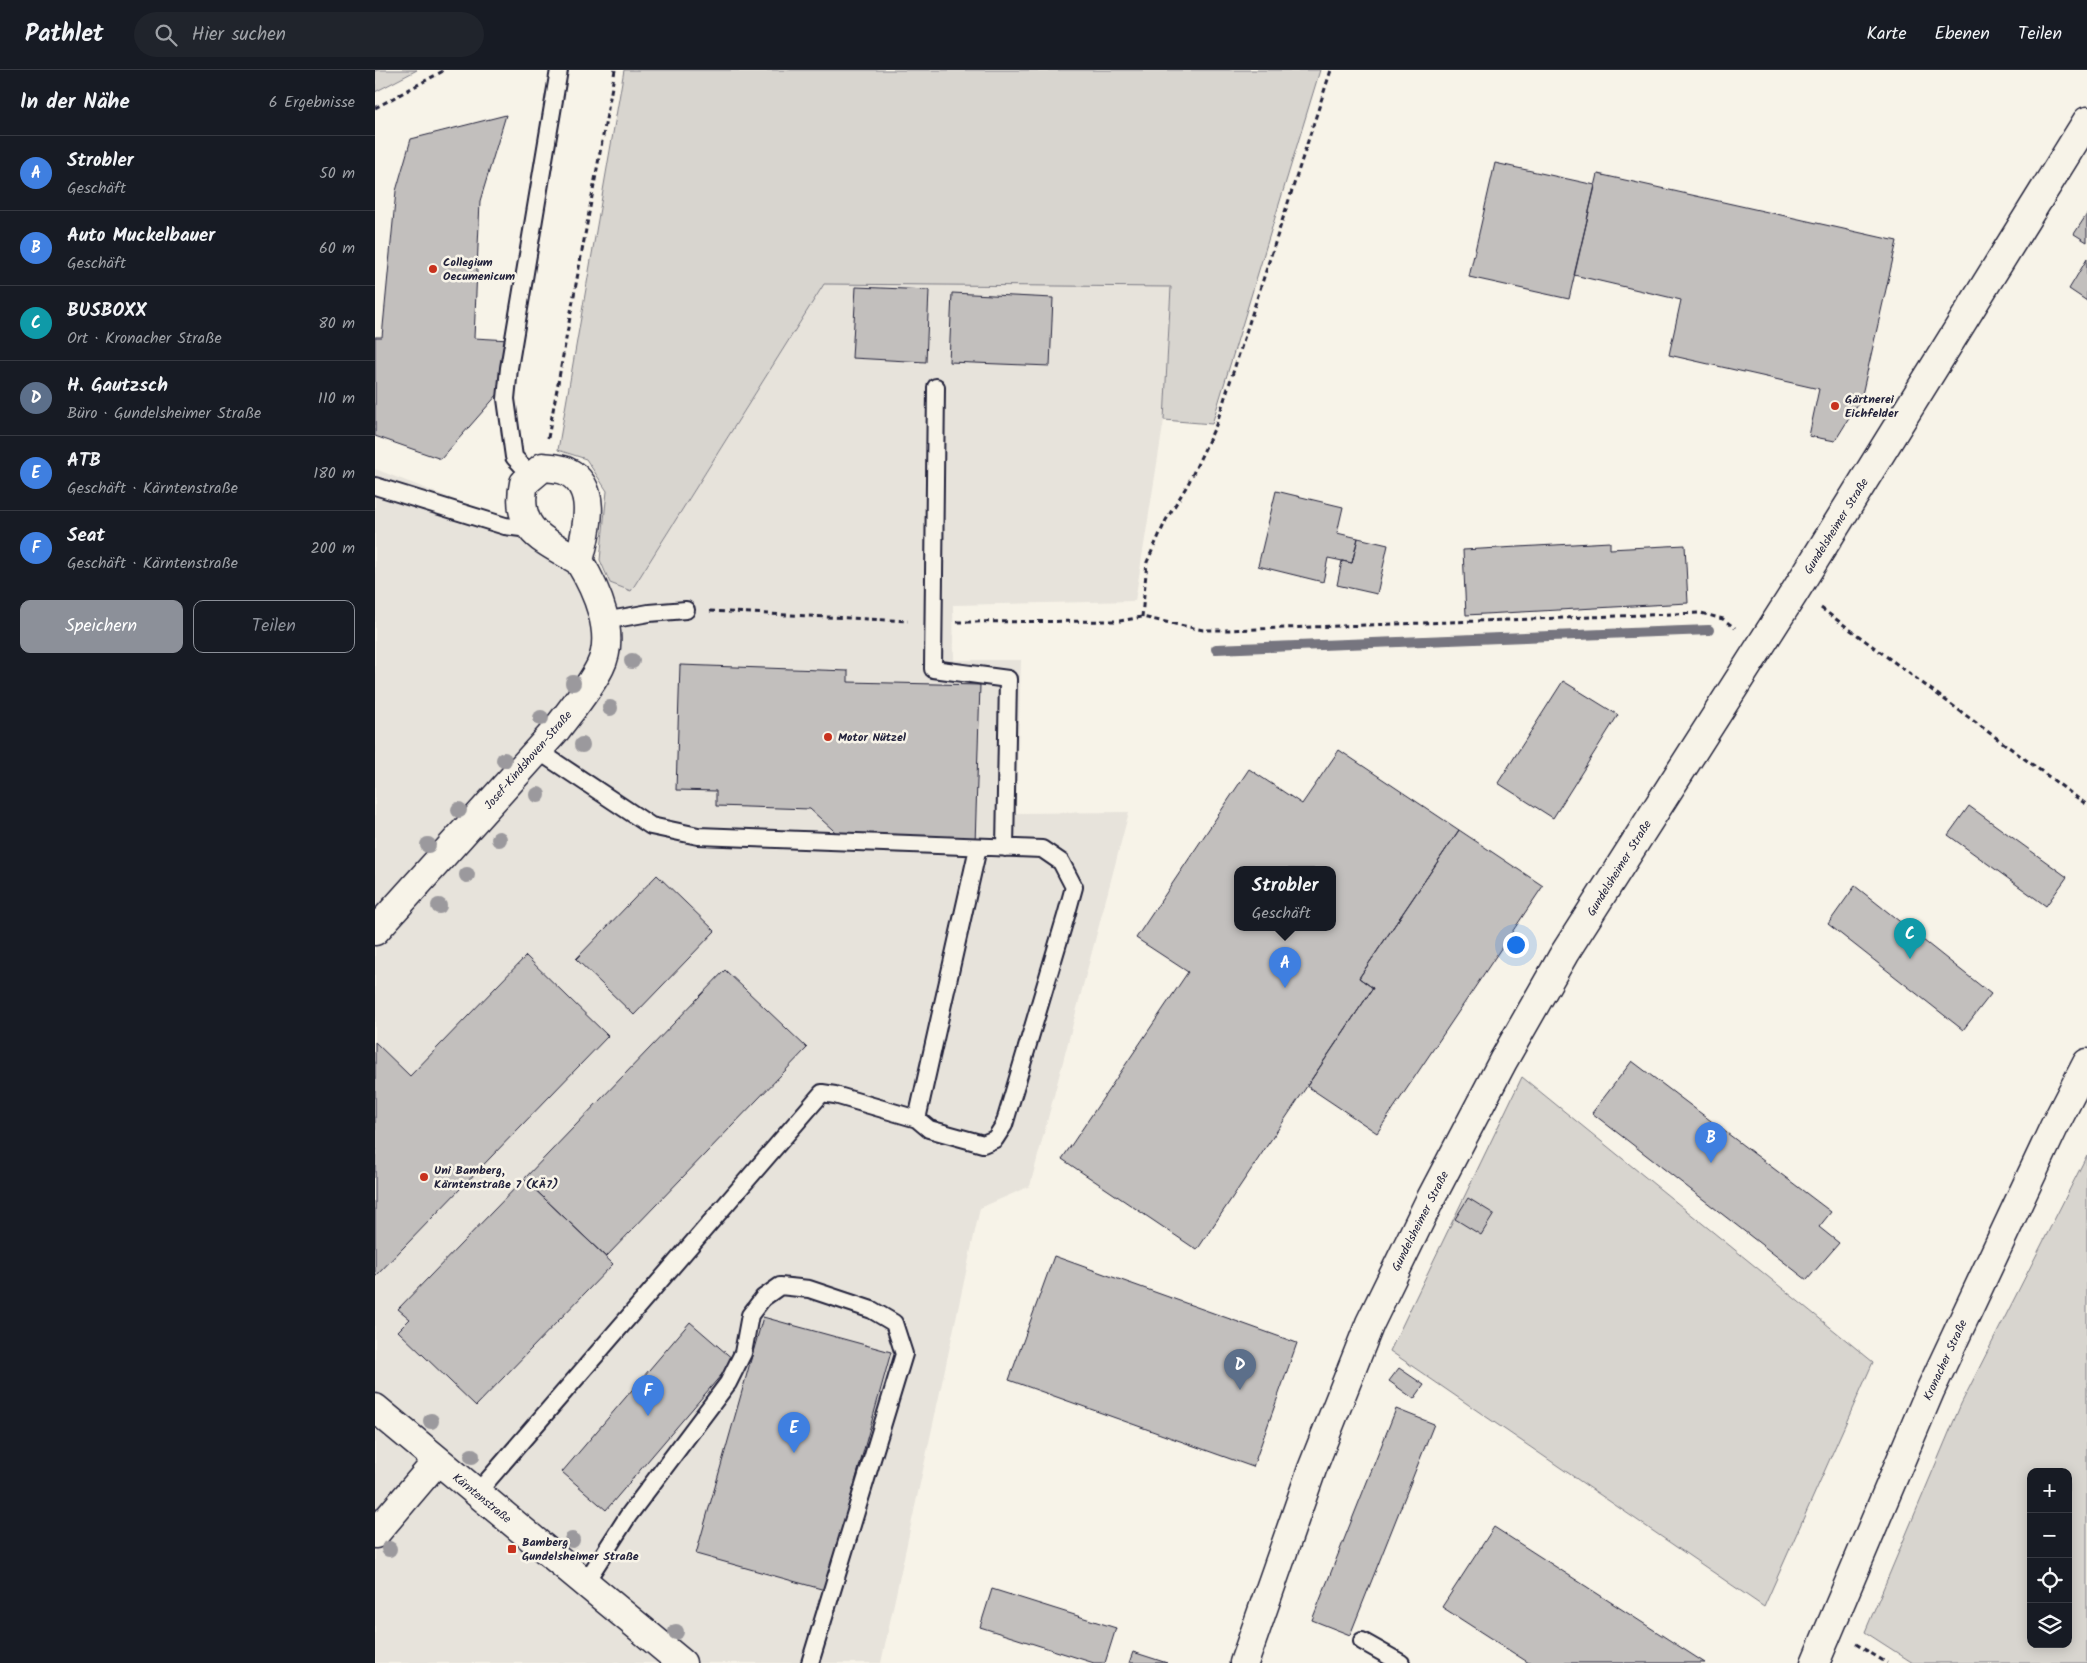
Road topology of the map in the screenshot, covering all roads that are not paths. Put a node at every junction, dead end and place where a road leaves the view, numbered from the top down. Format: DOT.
graph roads {
  1 [pos="559,70"];
  2 [pos="2087,121"];
  3 [pos="935,387"];
  4 [pos="537,471"];
  5 [pos="375,486"];
  6 [pos="529,529"];
  7 [pos="579,561"];
  8 [pos="686,610"];
  9 [pos="603,621"];
  10 [pos="537,750"];
  11 [pos="978,848"];
  12 [pos="1005,848"];
  13 [pos="375,931"];
  14 [pos="2087,1063"];
  15 [pos="917,1118"];
  16 [pos="375,1408"];
  17 [pos="437,1461"];
  18 [pos="476,1494"];
  19 [pos="375,1534"];
  20 [pos="585,1583"];
  21 [pos="1363,1641"];
  22 [pos="682,1663"];
  23 [pos="810,1663"];
  24 [pos="1244,1663"];
  25 [pos="1401,1663"];
  26 [pos="1815,1663"];
  1 -- 4 [label="lane"];
  2 -- 24 [label="street, Gundelsheimer Straße"];
  3 -- 12 [label="lane"];
  4 -- 6 [label="street"];
  4 -- 7 [label="street"];
  5 -- 6 [label="lane"];
  6 -- 7 [label="street, Josef-Kindshoven-Straße"];
  7 -- 9 [label="street, Josef-Kindshoven-Straße"];
  8 -- 9 [label="lane"];
  9 -- 10 [label="street, Josef-Kindshoven-Straße"];
  10 -- 11 [label="lane"];
  10 -- 13 [label="street, Josef-Kindshoven-Straße"];
  11 -- 12 [label="lane"];
  11 -- 15 [label="lane"];
  12 -- 15 [label="lane"];
  14 -- 26 [label="street, Kronacher Straße"];
  15 -- 18 [label="lane"];
  16 -- 17 [label="street, Kärntenstraße"];
  17 -- 18 [label="street, Kärntenstraße"];
  17 -- 19 [label="street"];
  18 -- 20 [label="street, Kärntenstraße"];
  20 -- 22 [label="street, Kärntenstraße"];
  20 -- 23 [label="lane"];
  21 -- 25 [label="lane"];
}
